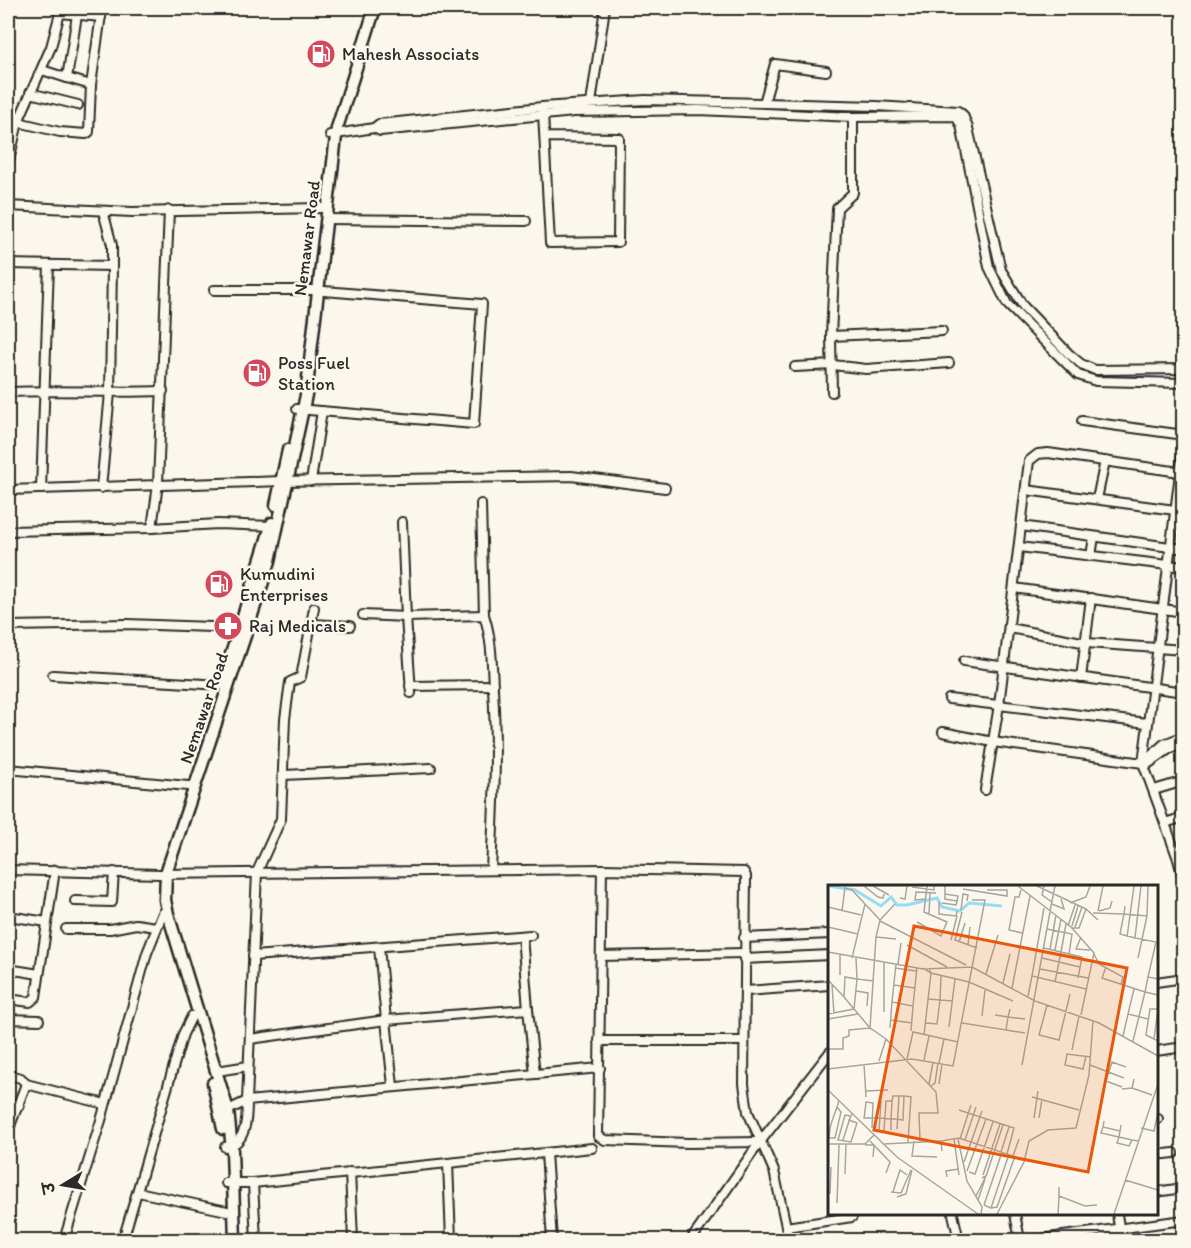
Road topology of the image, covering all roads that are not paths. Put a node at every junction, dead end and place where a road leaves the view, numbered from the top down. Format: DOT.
graph roads {
  1 [pos="102,8"];
  2 [pos="368,8"];
  3 [pos="375,8"];
  4 [pos="604,8"];
  5 [pos="61,10"];
  6 [pos="77,15"];
  7 [pos="101,17"];
  8 [pos="42,70"];
  9 [pos="826,71"];
  10 [pos="67,78"];
  11 [pos="91,85"];
  12 [pos="30,93"];
  13 [pos="591,103"];
  14 [pos="764,103"];
  15 [pos="817,104"];
  16 [pos="78,105"];
  17 [pos="543,111"];
  18 [pos="817,116"];
  19 [pos="853,117"];
  20 [pos="18,122"];
  21 [pos="333,134"];
  22 [pos="545,137"];
  23 [pos="8,165"];
  24 [pos="8,206"];
  25 [pos="321,208"];
  26 [pos="169,210"];
  27 [pos="103,211"];
  28 [pos="326,219"];
  29 [pos="525,222"];
  30 [pos="8,264"];
  31 [pos="50,265"];
  32 [pos="112,266"];
  33 [pos="315,290"];
  34 [pos="214,291"];
  35 [pos="942,331"];
  36 [pos="831,336"];
  37 [pos="949,363"];
  38 [pos="833,365"];
  39 [pos="795,367"];
  40 [pos="1184,369"];
  41 [pos="1184,383"];
  42 [pos="44,390"];
  43 [pos="8,392"];
  44 [pos="163,392"];
  45 [pos="832,392"];
  46 [pos="110,393"];
  47 [pos="300,409"];
  48 [pos="322,411"];
  49 [pos="1082,421"];
  50 [pos="1184,435"];
  51 [pos="1184,442"];
  52 [pos="1105,461"];
  53 [pos="1181,466"];
  54 [pos="285,481"];
  55 [pos="311,481"];
  56 [pos="158,484"];
  57 [pos="101,488"];
  58 [pos="665,488"];
  59 [pos="41,489"];
  60 [pos="8,490"];
  61 [pos="1026,490"];
  62 [pos="1097,499"];
  63 [pos="481,504"];
  64 [pos="1178,506"];
  65 [pos="402,522"];
  66 [pos="271,526"];
  67 [pos="1021,526"];
  68 [pos="152,528"];
  69 [pos="8,531"];
  70 [pos="1094,537"];
  71 [pos="1019,547"];
  72 [pos="1170,548"];
  73 [pos="1184,549"];
  74 [pos="1091,556"];
  75 [pos="1168,565"];
  76 [pos="1184,567"];
  77 [pos="1014,588"];
  78 [pos="1092,598"];
  79 [pos="314,608"];
  80 [pos="251,609"];
  81 [pos="1162,609"];
  82 [pos="1184,612"];
  83 [pos="363,615"];
  84 [pos="484,615"];
  85 [pos="406,617"];
  86 [pos="312,624"];
  87 [pos="8,626"];
  88 [pos="350,626"];
  89 [pos="240,628"];
  90 [pos="1009,628"];
  91 [pos="1086,643"];
  92 [pos="1158,647"];
  93 [pos="1184,650"];
  94 [pos="964,661"];
  95 [pos="1004,667"];
  96 [pos="53,675"];
  97 [pos="1081,678"];
  98 [pos="222,685"];
  99 [pos="493,685"];
  100 [pos="1151,688"];
  101 [pos="1184,692"];
  102 [pos="950,699"];
  103 [pos="999,705"];
  104 [pos="1147,723"];
  105 [pos="943,732"];
  106 [pos="1184,736"];
  107 [pos="993,742"];
  108 [pos="1184,744"];
  109 [pos="1144,764"];
  110 [pos="431,768"];
  111 [pos="8,769"];
  112 [pos="284,775"];
  113 [pos="1184,781"];
  114 [pos="188,786"];
  115 [pos="985,790"];
  116 [pos="1154,790"];
  117 [pos="1184,817"];
  118 [pos="1165,823"];
  119 [pos="177,827"];
  120 [pos="1181,858"];
  121 [pos="602,869"];
  122 [pos="8,870"];
  123 [pos="56,870"];
  124 [pos="491,870"];
  125 [pos="114,872"];
  126 [pos="257,872"];
  127 [pos="163,873"];
  128 [pos="1184,882"];
  129 [pos="75,901"];
  130 [pos="163,913"];
  131 [pos="8,916"];
  132 [pos="47,922"];
  133 [pos="156,927"];
  134 [pos="66,929"];
  135 [pos="828,934"];
  136 [pos="531,935"];
  137 [pos="522,936"];
  138 [pos="744,938"];
  139 [pos="380,947"];
  140 [pos="828,955"];
  141 [pos="254,956"];
  142 [pos="602,956"];
  143 [pos="744,956"];
  144 [pos="8,969"];
  145 [pos="39,974"];
  146 [pos="1184,978"];
  147 [pos="1158,982"];
  148 [pos="828,985"];
  149 [pos="745,991"];
  150 [pos="8,999"];
  151 [pos="528,1009"];
  152 [pos="192,1016"];
  153 [pos="8,1019"];
  154 [pos="39,1020"];
  155 [pos="386,1020"];
  156 [pos="250,1039"];
  157 [pos="599,1041"];
  158 [pos="744,1041"];
  159 [pos="1184,1047"];
  160 [pos="1158,1051"];
  161 [pos="828,1055"];
  162 [pos="248,1066"];
  163 [pos="600,1068"];
  164 [pos="217,1071"];
  165 [pos="535,1074"];
  166 [pos="8,1075"];
  167 [pos="26,1084"];
  168 [pos="393,1086"];
  169 [pos="247,1101"];
  170 [pos="8,1104"];
  171 [pos="105,1104"];
  172 [pos="19,1106"];
  173 [pos="224,1112"];
  174 [pos="8,1130"];
  175 [pos="760,1142"];
  176 [pos="228,1147"];
  177 [pos="592,1148"];
  178 [pos="546,1153"];
  179 [pos="1174,1153"];
  180 [pos="1158,1155"];
  181 [pos="448,1163"];
  182 [pos="350,1172"];
  183 [pos="253,1183"];
  184 [pos="230,1184"];
  185 [pos="1183,1188"];
  186 [pos="138,1192"];
  187 [pos="1158,1192"];
  188 [pos="227,1211"];
  189 [pos="953,1215"];
  190 [pos="1015,1215"];
  191 [pos="1118,1215"];
  192 [pos="852,1217"];
  193 [pos="1184,1220"];
  194 [pos="786,1227"];
  195 [pos="1119,1229"];
  196 [pos="64,1240"];
  197 [pos="123,1240"];
  198 [pos="228,1240"];
  199 [pos="235,1240"];
  200 [pos="256,1240"];
  201 [pos="353,1240"];
  202 [pos="451,1240"];
  203 [pos="552,1240"];
  204 [pos="691,1240"];
  205 [pos="789,1240"];
  206 [pos="959,1240"];
  207 [pos="1020,1240"];
  208 [pos="1034,1240"];
  209 [pos="1121,1240"];
  1 -- 7 [label="street"];
  2 -- 21 [label="highway, Nemawar Road"];
  3 -- 21 [label="highway, Nemawar Road"];
  4 -- 13 [label="street"];
  5 -- 6 [label="street"];
  5 -- 8 [label="street"];
  6 -- 7 [label="street"];
  6 -- 10 [label="street"];
  7 -- 11 [label="street"];
  8 -- 10 [label="street"];
  8 -- 12 [label="street"];
  9 -- 14 [label="street"];
  10 -- 11 [label="street"];
  11 -- 20 [label="street"];
  12 -- 16 [label="street"];
  12 -- 20 [label="street"];
  13 -- 14 [label="street"];
  13 -- 17 [label="street"];
  14 -- 15 [label="street"];
  15 -- 18 [label="street"];
  15 -- 40 [label="street"];
  17 -- 18 [label="street"];
  17 -- 21 [label="street"];
  17 -- 22 [label="street"];
  18 -- 19 [label="street"];
  19 -- 36 [label="street"];
  19 -- 41 [label="street"];
  20 -- 23 [label="street"];
  21 -- 25 [label="highway, Nemawar Road"];
  21 -- 28 [label="highway, Nemawar Road"];
  22 -- 22 [label="street"];
  24 -- 27 [label="street"];
  25 -- 26 [label="street"];
  25 -- 33 [label="highway, Nemawar Road"];
  26 -- 27 [label="street"];
  26 -- 44 [label="street"];
  27 -- 32 [label="street"];
  28 -- 29 [label="street"];
  28 -- 33 [label="highway, Nemawar Road"];
  30 -- 31 [label="street"];
  31 -- 32 [label="street"];
  31 -- 42 [label="street"];
  32 -- 46 [label="street"];
  33 -- 34 [label="street"];
  33 -- 47 [label="highway, Nemawar Road"];
  33 -- 48 [label="street"];
  35 -- 36 [label="street"];
  36 -- 38 [label="street"];
  37 -- 38 [label="street"];
  38 -- 39 [label="street"];
  38 -- 45 [label="street"];
  42 -- 43 [label="street"];
  42 -- 46 [label="street"];
  42 -- 59 [label="street"];
  44 -- 46 [label="street"];
  44 -- 56 [label="street"];
  46 -- 57 [label="street"];
  47 -- 48 [label="street"];
  47 -- 54 [label="highway, Nemawar Road"];
  48 -- 55 [label="street"];
  49 -- 50 [label="street"];
  51 -- 53 [label="street"];
  52 -- 53 [label="street"];
  52 -- 61 [label="street"];
  52 -- 62 [label="street"];
  53 -- 64 [label="street"];
  54 -- 55 [label="street"];
  54 -- 56 [label="street"];
  54 -- 66 [label="highway, Nemawar Road"];
  54 -- 80 [label="highway, Nemawar Road"];
  55 -- 58 [label="street"];
  56 -- 57 [label="street"];
  56 -- 68 [label="street"];
  57 -- 59 [label="street"];
  59 -- 60 [label="street"];
  61 -- 62 [label="street"];
  61 -- 67 [label="street"];
  62 -- 64 [label="street"];
  63 -- 84 [label="street"];
  64 -- 72 [label="street"];
  65 -- 85 [label="street"];
  66 -- 68 [label="street"];
  66 -- 80 [label="highway, Nemawar Road"];
  67 -- 70 [label="street"];
  67 -- 71 [label="street"];
  68 -- 69 [label="street"];
  70 -- 72 [label="street"];
  70 -- 74 [label="street"];
  71 -- 74 [label="street"];
  71 -- 77 [label="street"];
  72 -- 73 [label="street"];
  72 -- 75 [label="street"];
  74 -- 75 [label="street"];
  75 -- 76 [label="street"];
  75 -- 81 [label="street"];
  77 -- 78 [label="street"];
  77 -- 90 [label="street"];
  78 -- 81 [label="street"];
  78 -- 91 [label="street"];
  79 -- 86 [label="street"];
  80 -- 89 [label="highway, Nemawar Road"];
  80 -- 119 [label="highway, Nemawar Road"];
  81 -- 82 [label="street"];
  81 -- 92 [label="street"];
  83 -- 85 [label="street"];
  84 -- 85 [label="street"];
  84 -- 99 [label="street"];
  85 -- 99 [label="street"];
  86 -- 88 [label="street"];
  86 -- 112 [label="street"];
  87 -- 89 [label="street"];
  89 -- 98 [label="highway, Nemawar Road"];
  90 -- 91 [label="street"];
  90 -- 95 [label="street"];
  91 -- 92 [label="street"];
  91 -- 97 [label="street"];
  92 -- 93 [label="street"];
  92 -- 100 [label="street"];
  94 -- 95 [label="street"];
  95 -- 97 [label="street"];
  95 -- 103 [label="street"];
  96 -- 98 [label="street"];
  97 -- 100 [label="street"];
  98 -- 114 [label="highway, Nemawar Road"];
  99 -- 124 [label="street"];
  100 -- 101 [label="street"];
  100 -- 104 [label="street"];
  102 -- 103 [label="street"];
  103 -- 104 [label="street"];
  103 -- 107 [label="street"];
  104 -- 109 [label="street"];
  105 -- 107 [label="street"];
  106 -- 109 [label="street"];
  107 -- 109 [label="street"];
  107 -- 115 [label="street"];
  108 -- 109 [label="street"];
  109 -- 116 [label="street"];
  110 -- 112 [label="street"];
  111 -- 114 [label="street"];
  112 -- 126 [label="street"];
  113 -- 116 [label="street"];
  114 -- 119 [label="highway, Nemawar Road"];
  116 -- 118 [label="street"];
  117 -- 118 [label="street"];
  118 -- 120 [label="street"];
  119 -- 127 [label="highway, Nemawar Road"];
  120 -- 128 [label="street"];
  121 -- 124 [label="street"];
  121 -- 138 [label="street"];
  121 -- 142 [label="street"];
  122 -- 123 [label="street"];
  123 -- 125 [label="street"];
  123 -- 132 [label="street"];
  124 -- 126 [label="street"];
  125 -- 127 [label="street"];
  125 -- 129 [label="street"];
  126 -- 127 [label="street"];
  126 -- 141 [label="street"];
  127 -- 130 [label="highway, Nemawar Road"];
  127 -- 164 [label="highway, Nemawar Road"];
  130 -- 133 [label="street"];
  130 -- 152 [label="highway, Nemawar Road"];
  131 -- 132 [label="street"];
  132 -- 145 [label="street"];
  133 -- 134 [label="street"];
  133 -- 171 [label="street"];
  135 -- 138 [label="street"];
  136 -- 137 [label="street"];
  137 -- 139 [label="street"];
  137 -- 151 [label="street"];
  138 -- 143 [label="street"];
  139 -- 141 [label="street"];
  139 -- 155 [label="street"];
  140 -- 143 [label="street"];
  141 -- 156 [label="street"];
  142 -- 143 [label="street"];
  142 -- 157 [label="street"];
  143 -- 149 [label="street"];
  144 -- 145 [label="street"];
  145 -- 150 [label="street"];
  146 -- 147 [label="street"];
  148 -- 149 [label="street"];
  149 -- 158 [label="street"];
  151 -- 155 [label="street"];
  151 -- 165 [label="street"];
  152 -- 173 [label="highway, Nemawar Road"];
  152 -- 186 [label="street"];
  153 -- 154 [label="street"];
  155 -- 156 [label="street"];
  155 -- 168 [label="street"];
  156 -- 162 [label="street"];
  157 -- 158 [label="street"];
  157 -- 163 [label="street"];
  158 -- 175 [label="street"];
  159 -- 160 [label="street"];
  161 -- 175 [label="street"];
  162 -- 164 [label="street"];
  162 -- 169 [label="street"];
  163 -- 165 [label="street"];
  163 -- 175 [label="street"];
  164 -- 173 [label="highway, Nemawar Road"];
  165 -- 168 [label="street"];
  166 -- 167 [label="street"];
  167 -- 171 [label="street"];
  167 -- 172 [label="street"];
  168 -- 169 [label="street"];
  169 -- 173 [label="street"];
  169 -- 176 [label="street"];
  170 -- 172 [label="street"];
  171 -- 196 [label="street"];
  172 -- 174 [label="street"];
  173 -- 176 [label="highway, Nemawar Road"];
  175 -- 194 [label="street"];
  175 -- 204 [label="street"];
  176 -- 184 [label="highway, Nemawar Road"];
  177 -- 178 [label="street"];
  178 -- 181 [label="street"];
  178 -- 203 [label="street"];
  179 -- 180 [label="street"];
  181 -- 182 [label="street"];
  181 -- 202 [label="street"];
  182 -- 183 [label="street"];
  182 -- 201 [label="street"];
  183 -- 184 [label="street"];
  183 -- 200 [label="street"];
  184 -- 188 [label="highway, Nemawar Road"];
  184 -- 199 [label="highway, Nemawar Road"];
  185 -- 187 [label="street"];
  186 -- 188 [label="street"];
  186 -- 197 [label="street"];
  188 -- 198 [label="highway, Nemawar Road"];
  189 -- 206 [label="street"];
  190 -- 207 [label="street"];
  191 -- 195 [label="street"];
  192 -- 194 [label="street"];
  193 -- 195 [label="street"];
  194 -- 205 [label="street"];
  195 -- 208 [label="street"];
  195 -- 209 [label="street"];
}
